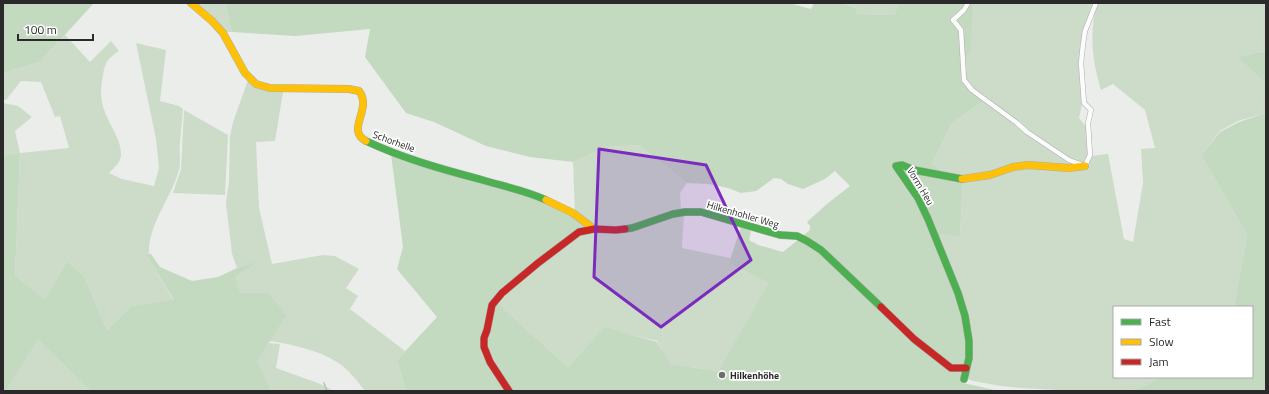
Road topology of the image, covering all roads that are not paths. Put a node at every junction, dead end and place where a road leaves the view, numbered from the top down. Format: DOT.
graph roads {
  1 [pos="191,3"];
  2 [pos="968,3"];
  3 [pos="1096,3"];
  4 [pos="1085,166"];
  5 [pos="594,229"];
  6 [pos="966,368"];
  7 [pos="964,379"];
  8 [pos="509,391"];
  1 -- 5 [label="street, Schorhelle"];
  2 -- 4 [label="street"];
  3 -- 4 [label="street"];
  4 -- 6 [label="street, Vorm Heu"];
  5 -- 6 [label="street, Hilkenhohler Weg"];
  5 -- 8 [label="street, Hilkenhohler Weg"];
  6 -- 7 [label="street, Vorm Heu"];
}
